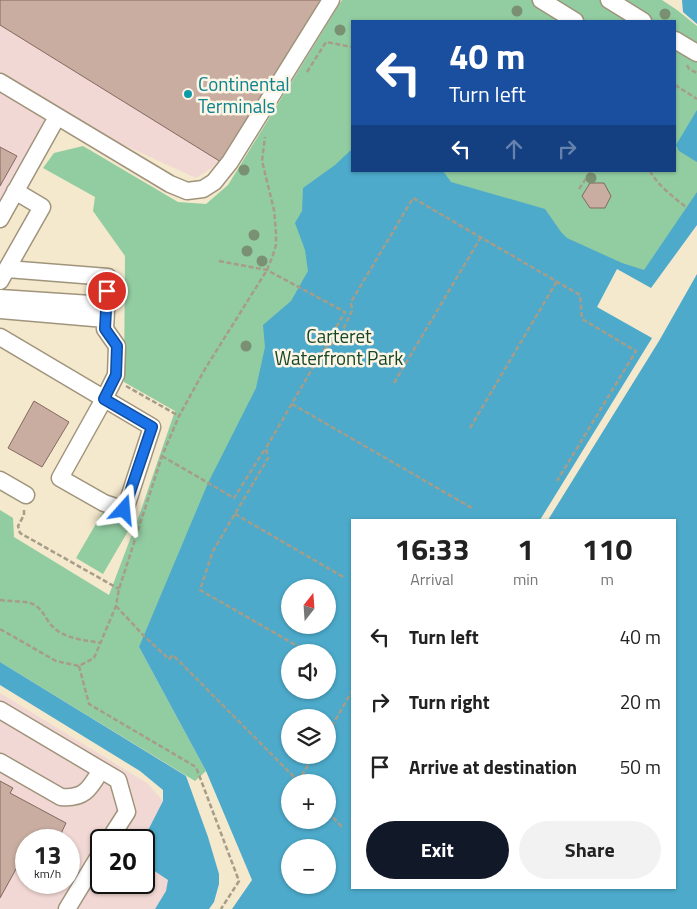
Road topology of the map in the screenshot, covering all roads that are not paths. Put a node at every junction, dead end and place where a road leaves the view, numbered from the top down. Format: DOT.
graph roads {
  1 [pos="331,0"];
  2 [pos="541,0"];
  3 [pos="610,0"];
  4 [pos="573,20"];
  5 [pos="641,20"];
  6 [pos="676,41"];
  7 [pos="697,54"];
  8 [pos="0,82"];
  9 [pos="57,117"];
  10 [pos="16,191"];
  11 [pos="0,219"];
  12 [pos="3,275"];
  13 [pos="0,298"];
  14 [pos="0,310"];
  15 [pos="106,312"];
  16 [pos="0,337"];
  17 [pos="104,399"];
  18 [pos="0,480"];
  19 [pos="26,495"];
  20 [pos="0,710"];
  21 [pos="0,762"];
  22 [pos="101,770"];
  23 [pos="117,829"];
  24 [pos="90,871"];
  25 [pos="67,909"];
  1 -- 9 [label="lane"];
  2 -- 4 [label="lane"];
  3 -- 5 [label="lane"];
  6 -- 7 [label="lane"];
  8 -- 9 [label="lane"];
  9 -- 10 [label="lane"];
  10 -- 11 [label="lane"];
  10 -- 12 [label="lane"];
  12 -- 15 [label="lane"];
  13 -- 15 [label="lane"];
  14 -- 15 [label="lane"];
  15 -- 17 [label="lane"];
  16 -- 17 [label="lane"];
  17 -- 17 [label="lane"];
  18 -- 19 [label="lane"];
  20 -- 22 [label="lane"];
  21 -- 22 [label="lane"];
  22 -- 23 [label="lane"];
  24 -- 25 [label="lane"];
}
